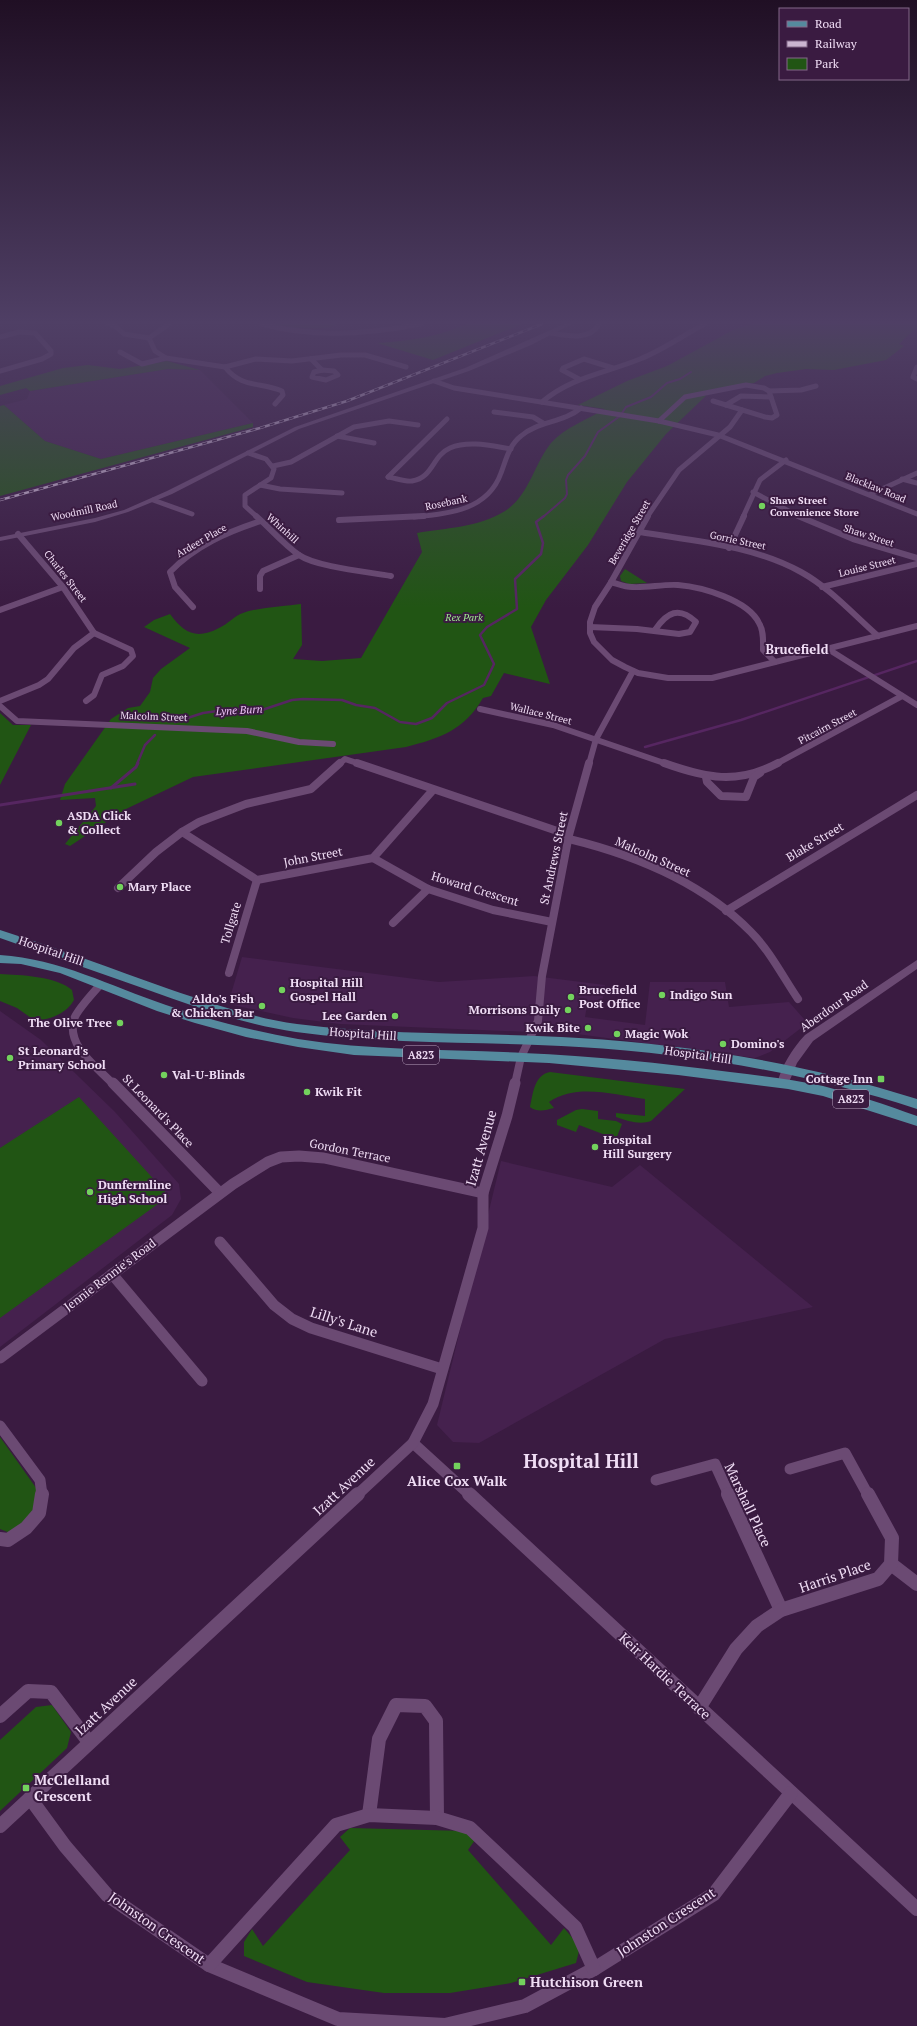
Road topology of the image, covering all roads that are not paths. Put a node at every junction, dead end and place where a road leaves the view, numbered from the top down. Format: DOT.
graph roads {
  1 [pos="325,419"];
  2 [pos="447,419"];
  3 [pos="535,419"];
  4 [pos="559,419"];
  5 [pos="645,419"];
  6 [pos="662,419"];
  7 [pos="738,419"];
  8 [pos="659,421"];
  9 [pos="543,423"];
  10 [pos="418,425"];
  11 [pos="718,435"];
  12 [pos="337,436"];
  13 [pos="374,443"];
  14 [pos="511,449"];
  15 [pos="248,453"];
  16 [pos="786,460"];
  17 [pos="273,466"];
  18 [pos="917,473"];
  19 [pos="902,479"];
  20 [pos="917,483"];
  21 [pos="260,485"];
  22 [pos="341,490"];
  23 [pos="753,492"];
  24 [pos="871,494"];
  25 [pos="153,500"];
  26 [pos="192,514"];
  27 [pos="917,514"];
  28 [pos="339,520"];
  29 [pos="262,521"];
  30 [pos="640,532"];
  31 [pos="18,534"];
  32 [pos="0,539"];
  33 [pos="729,548"];
  34 [pos="299,555"];
  35 [pos="917,558"];
  36 [pos="917,564"];
  37 [pos="391,576"];
  38 [pos="612,582"];
  39 [pos="63,587"];
  40 [pos="822,587"];
  41 [pos="260,589"];
  42 [pos="193,607"];
  43 [pos="0,610"];
  44 [pos="917,626"];
  45 [pos="590,627"];
  46 [pos="655,630"];
  47 [pos="94,633"];
  48 [pos="878,636"];
  49 [pos="828,649"];
  50 [pos="775,662"];
  51 [pos="633,670"];
  52 [pos="902,696"];
  53 [pos="0,701"];
  54 [pos="86,701"];
  55 [pos="917,705"];
  56 [pos="0,706"];
  57 [pos="480,709"];
  58 [pos="313,735"];
  59 [pos="596,739"];
  60 [pos="312,744"];
  61 [pos="333,744"];
  62 [pos="760,773"];
  63 [pos="706,777"];
  64 [pos="433,790"];
  65 [pos="917,795"];
  66 [pos="182,832"];
  67 [pos="569,837"];
  68 [pos="373,858"];
  69 [pos="257,880"];
  70 [pos="118,888"];
  71 [pos="428,889"];
  72 [pos="726,911"];
  73 [pos="552,922"];
  74 [pos="393,923"];
  75 [pos="0,934"];
  76 [pos="0,959"];
  77 [pos="917,964"];
  78 [pos="229,973"];
  79 [pos="100,985"];
  80 [pos="798,999"];
  81 [pos="530,1040"];
  82 [pos="521,1057"];
  83 [pos="786,1068"];
  84 [pos="783,1084"];
  85 [pos="917,1104"];
  86 [pos="917,1121"];
  87 [pos="220,1193"];
  88 [pos="482,1193"];
  89 [pos="220,1242"];
  90 [pos="112,1274"];
  91 [pos="0,1358"];
  92 [pos="442,1369"];
  93 [pos="202,1381"];
  94 [pos="0,1426"];
  95 [pos="413,1443"];
  96 [pos="790,1469"];
  97 [pos="656,1480"];
  98 [pos="0,1540"];
  99 [pos="891,1564"];
  100 [pos="917,1584"];
  101 [pos="781,1610"];
  102 [pos="699,1708"];
  103 [pos="0,1716"];
  104 [pos="89,1742"];
  105 [pos="792,1793"];
  106 [pos="30,1798"];
  107 [pos="369,1815"];
  108 [pos="437,1818"];
  109 [pos="0,1826"];
  110 [pos="917,1909"];
  111 [pos="209,1965"];
  112 [pos="594,1969"];
  113 [pos="338,2022"];
  114 [pos="445,2026"];
  1 -- 15 [label="street, Woodmill Road"];
  2 -- 14 [label="street"];
  3 -- 9 [label="street"];
  4 -- 9 [label="street, Rosebank"];
  5 -- 8 [label="street, Blacklaw Road"];
  6 -- 8 [label="street"];
  7 -- 11 [label="street, Beveridge Street"];
  8 -- 11 [label="street, Blacklaw Road"];
  9 -- 14 [label="street, Rosebank"];
  10 -- 12 [label="street"];
  11 -- 16 [label="street, Blacklaw Road"];
  11 -- 30 [label="street, Beveridge Street"];
  12 -- 13 [label="street"];
  12 -- 17 [label="street"];
  14 -- 28 [label="street, Rosebank"];
  15 -- 17 [label="street"];
  15 -- 25 [label="street, Woodmill Road"];
  16 -- 23 [label="street"];
  16 -- 24 [label="street, Blacklaw Road"];
  17 -- 21 [label="street, Whinhill"];
  18 -- 19 [label="street"];
  19 -- 20 [label="street"];
  19 -- 24 [label="street"];
  21 -- 22 [label="street"];
  21 -- 29 [label="street, Whinhill"];
  23 -- 33 [label="street"];
  23 -- 35 [label="street, Shaw Street"];
  24 -- 27 [label="street, Blacklaw Road"];
  25 -- 26 [label="street"];
  25 -- 31 [label="street, Woodmill Road"];
  29 -- 34 [label="street, Whinhill"];
  29 -- 42 [label="street, Ardeer Place"];
  30 -- 33 [label="street, Gorrie Street"];
  30 -- 38 [label="street, Beveridge Street"];
  31 -- 32 [label="street, Woodmill Road"];
  31 -- 39 [label="street, Charles Street"];
  33 -- 40 [label="street, Gorrie Street"];
  34 -- 37 [label="street, Whinhill"];
  34 -- 41 [label="street"];
  36 -- 40 [label="street, Louise Street"];
  38 -- 45 [label="street, Beveridge Street"];
  38 -- 50 [label="street"];
  39 -- 43 [label="street"];
  39 -- 47 [label="street, Charles Street"];
  40 -- 48 [label="street, Gorrie Street"];
  44 -- 48 [label="street"];
  45 -- 46 [label="street"];
  45 -- 51 [label="street"];
  46 -- 46 [label="street"];
  47 -- 53 [label="street"];
  47 -- 54 [label="street"];
  48 -- 49 [label="street"];
  49 -- 50 [label="street"];
  49 -- 52 [label="street"];
  50 -- 51 [label="street"];
  51 -- 59 [label="street, St Andrews Street"];
  52 -- 55 [label="street"];
  52 -- 62 [label="street, Pitcairn Street"];
  56 -- 60 [label="street, Malcolm Street"];
  57 -- 59 [label="street, Wallace Street"];
  58 -- 60 [label="street"];
  59 -- 63 [label="street, Pitcairn Street"];
  59 -- 67 [label="street, St Andrews Street"];
  60 -- 61 [label="street, Malcolm Street"];
  62 -- 63 [label="street, Pitcairn Street"];
  62 -- 63 [label="street, Pitcairn Street"];
  64 -- 66 [label="street, Malcolm Street"];
  64 -- 67 [label="street, Malcolm Street"];
  64 -- 68 [label="street"];
  65 -- 72 [label="street, Blake Street"];
  66 -- 69 [label="street"];
  66 -- 70 [label="street"];
  67 -- 72 [label="street, Malcolm Street"];
  67 -- 73 [label="street, St Andrews Street"];
  68 -- 69 [label="street, John Street"];
  68 -- 71 [label="street, Howard Crescent"];
  69 -- 78 [label="street, Tollgate"];
  71 -- 73 [label="street, Howard Crescent"];
  71 -- 74 [label="street"];
  72 -- 80 [label="street, Malcolm Street"];
  73 -- 81 [label="street, St Andrews Street"];
  75 -- 81 [label="main road, Hospital Hill / A823"];
  76 -- 79 [label="main road, Hospital Hill / A823"];
  77 -- 83 [label="street, Aberdour Road"];
  79 -- 82 [label="main road, Hospital Hill / A823"];
  79 -- 87 [label="street, St Leonard's Place"];
  81 -- 82 [label="street, St Andrews Street"];
  81 -- 83 [label="main road, Hospital Hill / A823"];
  82 -- 84 [label="main road, Hospital Hill / A823"];
  82 -- 88 [label="street, Izatt Avenue"];
  83 -- 84 [label="street, Aberdour Road"];
  83 -- 85 [label="main road, A823"];
  84 -- 86 [label="main road, A823"];
  87 -- 88 [label="street, Gordon Terrace"];
  87 -- 90 [label="street, Jennie Rennie's Road"];
  88 -- 92 [label="street, Izatt Avenue"];
  89 -- 92 [label="street, Lilly's Lane"];
  90 -- 91 [label="street, Jennie Rennie's Road"];
  90 -- 93 [label="street"];
  92 -- 95 [label="street, Izatt Avenue"];
  94 -- 98 [label="street"];
  95 -- 102 [label="street, Keir Hardie Terrace"];
  95 -- 104 [label="street, Izatt Avenue"];
  96 -- 99 [label="street"];
  97 -- 101 [label="street, Marshall Place"];
  99 -- 100 [label="street"];
  99 -- 101 [label="street, Harris Place"];
  101 -- 102 [label="street, Harris Place"];
  102 -- 105 [label="street, Keir Hardie Terrace"];
  103 -- 104 [label="street"];
  104 -- 106 [label="street, Izatt Avenue"];
  105 -- 110 [label="street, Keir Hardie Terrace"];
  105 -- 112 [label="street, Johnston Crescent"];
  106 -- 109 [label="street, Izatt Avenue"];
  106 -- 111 [label="street, Johnston Crescent"];
  107 -- 108 [label="street, Johnston Crescent"];
  107 -- 108 [label="street"];
  107 -- 111 [label="street, Johnston Crescent"];
  108 -- 112 [label="street, Johnston Crescent"];
  111 -- 113 [label="street, Johnston Crescent"];
  112 -- 114 [label="street, Johnston Crescent"];
  113 -- 114 [label="street, Johnston Crescent"];
}
